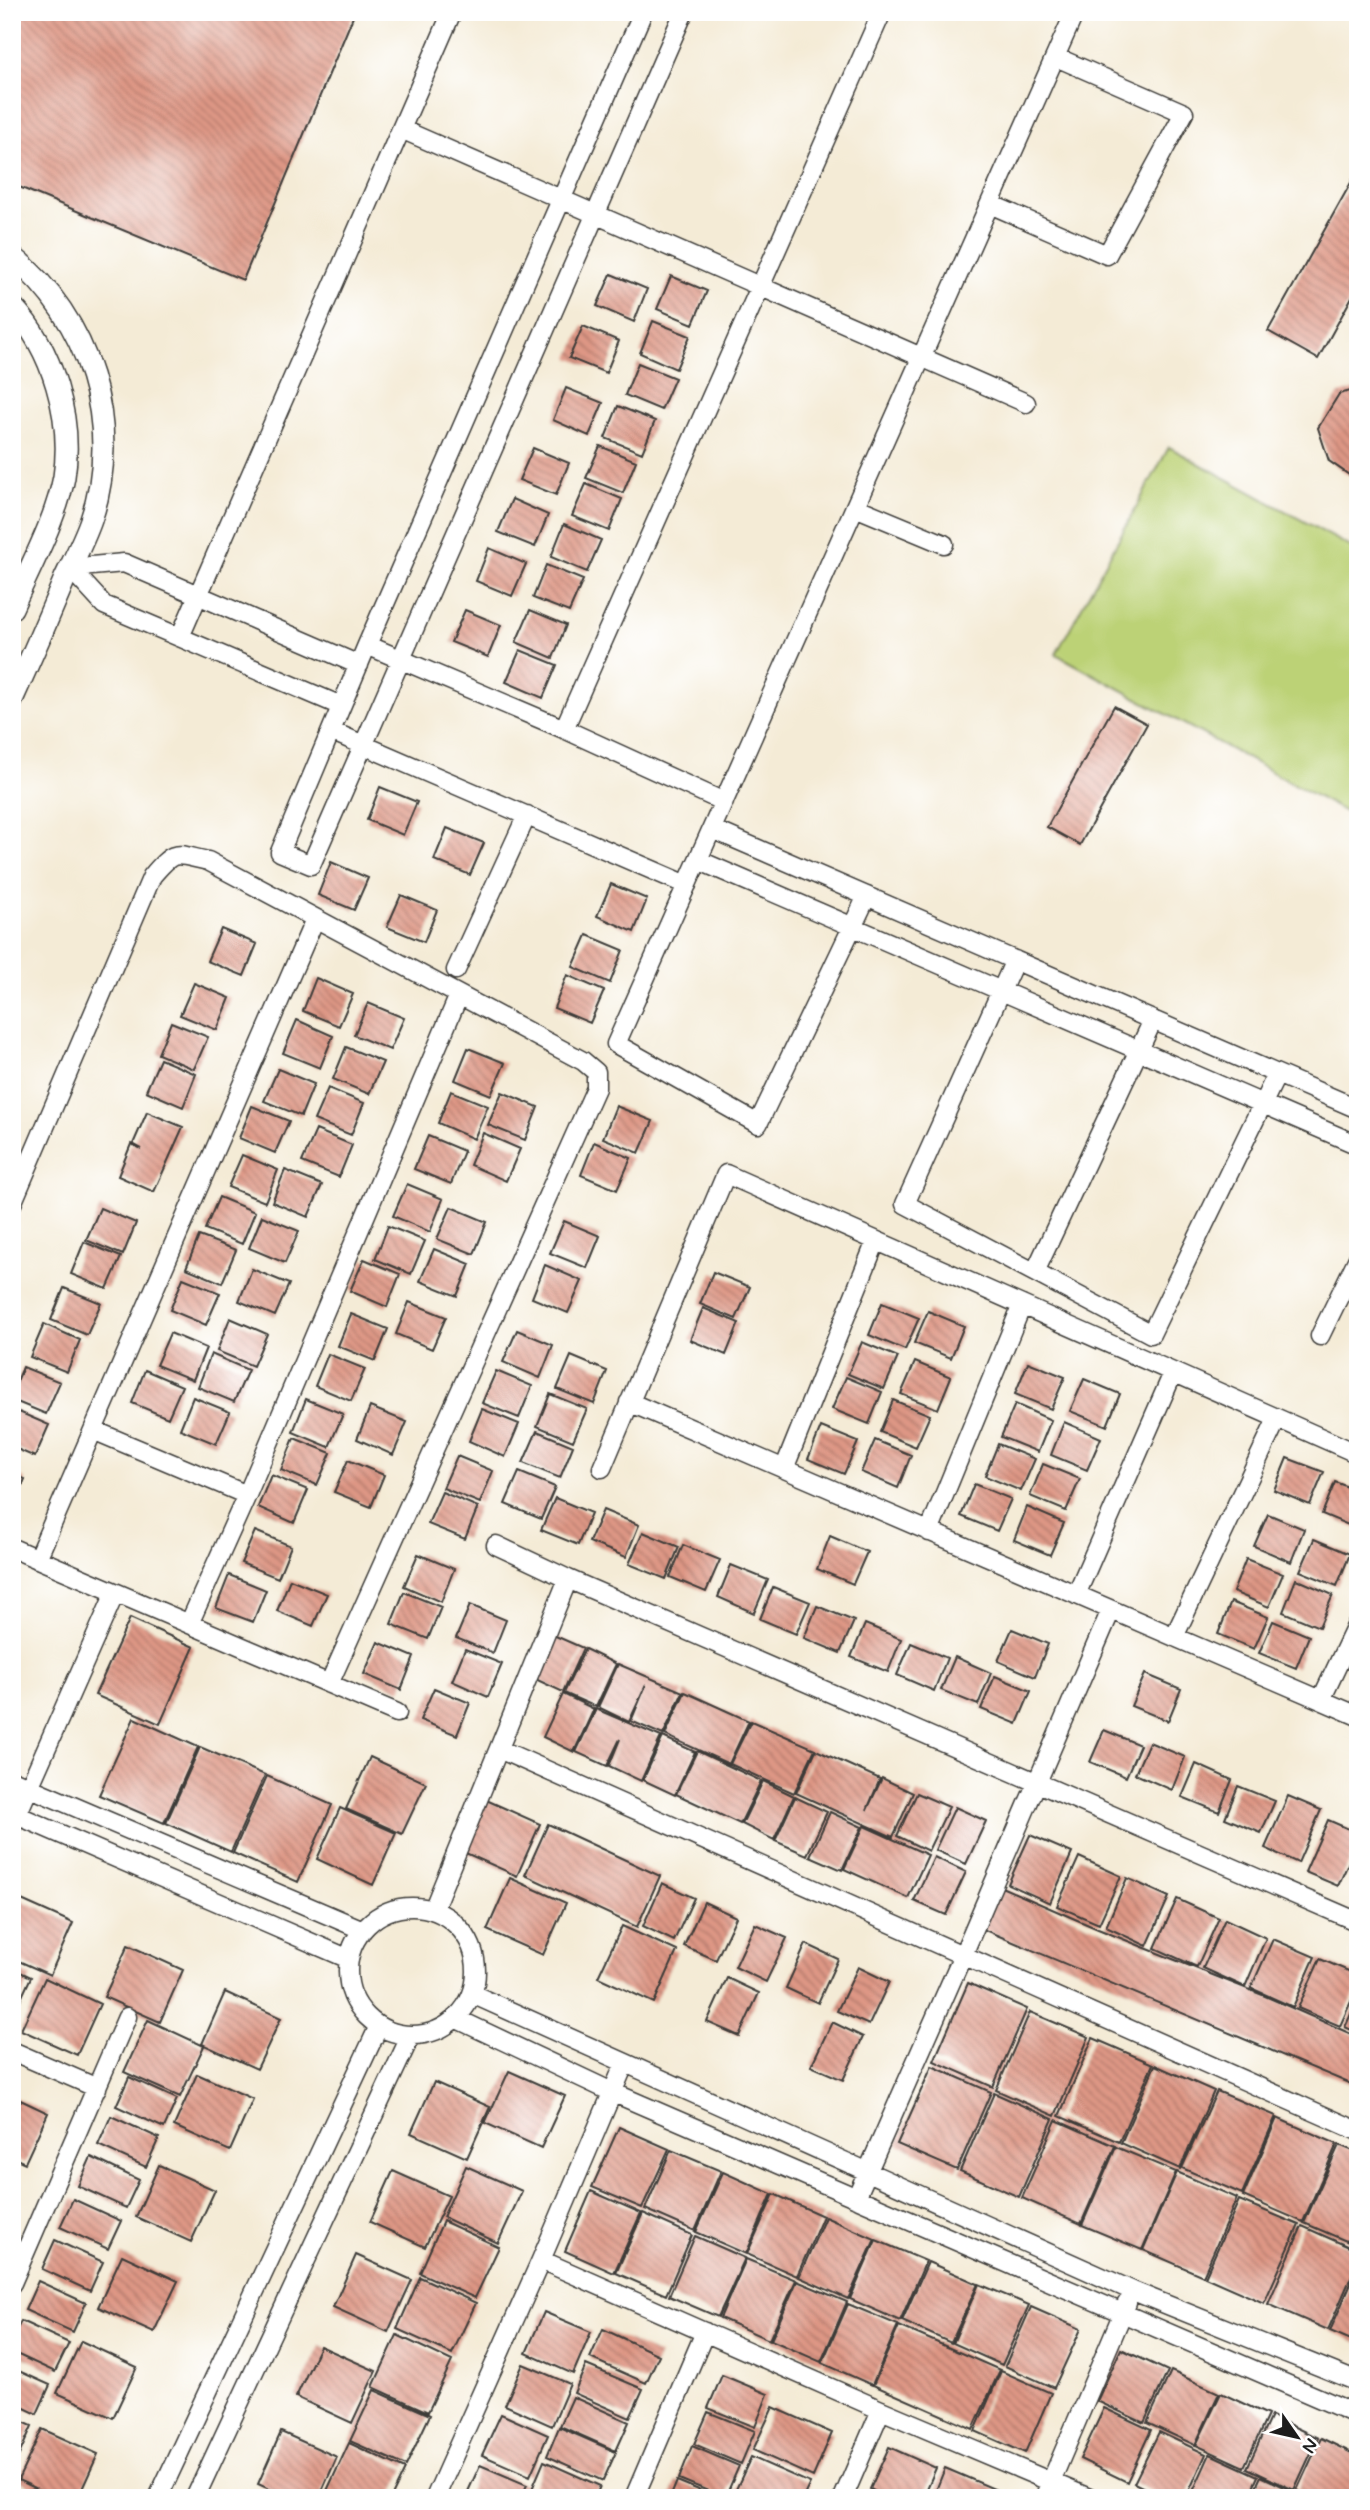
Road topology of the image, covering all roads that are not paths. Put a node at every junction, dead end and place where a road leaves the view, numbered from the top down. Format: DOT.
graph roads {
  1 [pos="452,12"];
  2 [pos="643,12"];
  3 [pos="684,12"];
  4 [pos="881,12"];
  5 [pos="1075,12"];
  6 [pos="1056,57"];
  7 [pos="401,130"];
  8 [pos="562,199"];
  9 [pos="990,204"];
  10 [pos="596,214"];
  11 [pos="12,256"];
  12 [pos="761,285"];
  13 [pos="12,306"];
  14 [pos="920,357"];
  15 [pos="1026,404"];
  16 [pos="855,507"];
  17 [pos="944,544"];
  18 [pos="36,554"];
  19 [pos="70,568"];
  20 [pos="198,595"];
  21 [pos="12,608"];
  22 [pos="180,637"];
  23 [pos="367,645"];
  24 [pos="401,660"];
  25 [pos="359,666"];
  26 [pos="12,700"];
  27 [pos="341,706"];
  28 [pos="564,729"];
  29 [pos="331,731"];
  30 [pos="364,745"];
  31 [pos="724,802"];
  32 [pos="527,816"];
  33 [pos="712,829"];
  34 [pos="698,860"];
  35 [pos="687,884"];
  36 [pos="867,896"];
  37 [pos="315,919"];
  38 [pos="852,927"];
  39 [pos="1015,960"];
  40 [pos="456,970"];
  41 [pos="1001,991"];
  42 [pos="459,995"];
  43 [pos="1153,1020"];
  44 [pos="1139,1050"];
  45 [pos="1277,1074"];
  46 [pos="1263,1104"];
  47 [pos="1358,1109"];
  48 [pos="1358,1145"];
  49 [pos="12,1204"];
  50 [pos="876,1241"];
  51 [pos="1358,1258"];
  52 [pos="1035,1272"];
  53 [pos="1022,1305"];
  54 [pos="1320,1336"];
  55 [pos="1173,1373"];
  56 [pos="629,1402"];
  57 [pos="1277,1419"];
  58 [pos="93,1430"];
  59 [pos="1358,1454"];
  60 [pos="601,1468"];
  61 [pos="784,1469"];
  62 [pos="247,1495"];
  63 [pos="929,1532"];
  64 [pos="496,1545"];
  65 [pos="12,1548"];
  66 [pos="37,1559"];
  67 [pos="568,1579"];
  68 [pos="115,1593"];
  69 [pos="1076,1595"];
  70 [pos="1111,1610"];
  71 [pos="1358,1622"];
  72 [pos="189,1624"];
  73 [pos="1174,1637"];
  74 [pos="329,1684"];
  75 [pos="1321,1700"];
  76 [pos="397,1713"];
  77 [pos="1358,1716"];
  78 [pos="499,1749"];
  79 [pos="12,1780"];
  80 [pos="1037,1783"];
  81 [pos="29,1787"];
  82 [pos="14,1818"];
  83 [pos="433,1910"];
  84 [pos="1358,1922"];
  85 [pos="363,1930"];
  86 [pos="962,1957"];
  87 [pos="349,1959"];
  88 [pos="472,1994"];
  89 [pos="127,2017"];
  90 [pos="455,2018"];
  91 [pos="379,2026"];
  92 [pos="411,2035"];
  93 [pos="12,2051"];
  94 [pos="624,2065"];
  95 [pos="97,2088"];
  96 [pos="612,2092"];
  97 [pos="1358,2131"];
  98 [pos="867,2173"];
  99 [pos="856,2198"];
  100 [pos="541,2260"];
  101 [pos="12,2283"];
  102 [pos="1133,2291"];
  103 [pos="1123,2313"];
  104 [pos="705,2332"];
  105 [pos="1358,2382"];
  106 [pos="881,2410"];
  107 [pos="1358,2415"];
  108 [pos="1051,2480"];
  109 [pos="158,2498"];
  110 [pos="195,2498"];
  111 [pos="435,2498"];
  112 [pos="634,2498"];
  113 [pos="843,2498"];
  114 [pos="1044,2498"];
  115 [pos="1089,2498"];
  1 -- 7 [label="street"];
  2 -- 8 [label="street"];
  3 -- 10 [label="street"];
  4 -- 12 [label="street"];
  5 -- 6 [label="street"];
  6 -- 9 [label="street"];
  6 -- 9 [label="street"];
  7 -- 8 [label="street"];
  7 -- 20 [label="street"];
  8 -- 10 [label="street"];
  8 -- 23 [label="street"];
  9 -- 14 [label="street"];
  10 -- 12 [label="street"];
  10 -- 24 [label="street"];
  11 -- 19 [label="street"];
  12 -- 14 [label="street"];
  12 -- 28 [label="street"];
  13 -- 18 [label="street"];
  14 -- 15 [label="street"];
  14 -- 16 [label="street"];
  16 -- 17 [label="street"];
  16 -- 31 [label="street"];
  18 -- 19 [label="street"];
  18 -- 21 [label="street"];
  19 -- 20 [label="street"];
  19 -- 22 [label="street"];
  19 -- 26 [label="street"];
  20 -- 22 [label="street"];
  20 -- 25 [label="street"];
  22 -- 27 [label="street"];
  23 -- 24 [label="street"];
  23 -- 25 [label="street"];
  24 -- 28 [label="street"];
  24 -- 30 [label="street"];
  25 -- 27 [label="street"];
  27 -- 29 [label="street"];
  28 -- 31 [label="street"];
  29 -- 30 [label="street"];
  29 -- 30 [label="street"];
  30 -- 32 [label="street"];
  31 -- 33 [label="street"];
  32 -- 35 [label="street"];
  32 -- 40 [label="street"];
  33 -- 34 [label="street"];
  33 -- 36 [label="street"];
  34 -- 35 [label="street"];
  34 -- 38 [label="street"];
  35 -- 38 [label="street"];
  36 -- 38 [label="street"];
  36 -- 39 [label="street"];
  37 -- 42 [label="street"];
  37 -- 49 [label="street"];
  37 -- 58 [label="street"];
  38 -- 41 [label="street"];
  39 -- 41 [label="street"];
  39 -- 43 [label="street"];
  41 -- 44 [label="street"];
  41 -- 52 [label="street"];
  42 -- 62 [label="street"];
  42 -- 74 [label="street"];
  43 -- 44 [label="street"];
  43 -- 45 [label="street"];
  44 -- 46 [label="street"];
  44 -- 52 [label="street"];
  45 -- 46 [label="street"];
  45 -- 47 [label="street"];
  46 -- 48 [label="street"];
  46 -- 52 [label="street"];
  50 -- 53 [label="street"];
  50 -- 56 [label="street"];
  50 -- 61 [label="street"];
  51 -- 54 [label="street"];
  53 -- 55 [label="street"];
  53 -- 63 [label="street"];
  55 -- 57 [label="street"];
  55 -- 69 [label="street"];
  56 -- 60 [label="street"];
  56 -- 61 [label="street"];
  57 -- 59 [label="street"];
  57 -- 73 [label="street"];
  58 -- 62 [label="street"];
  58 -- 66 [label="street"];
  61 -- 63 [label="street"];
  62 -- 72 [label="street"];
  63 -- 69 [label="street"];
  64 -- 67 [label="street"];
  65 -- 66 [label="street"];
  66 -- 68 [label="street"];
  67 -- 78 [label="street"];
  67 -- 80 [label="street"];
  68 -- 72 [label="street"];
  68 -- 81 [label="street"];
  69 -- 70 [label="street"];
  70 -- 73 [label="street"];
  70 -- 80 [label="street"];
  71 -- 75 [label="street"];
  72 -- 74 [label="street"];
  73 -- 75 [label="street"];
  74 -- 76 [label="street"];
  75 -- 77 [label="street"];
  78 -- 83 [label="street"];
  78 -- 86 [label="street"];
  79 -- 81 [label="street"];
  80 -- 84 [label="street"];
  80 -- 86 [label="street"];
  81 -- 82 [label="street"];
  81 -- 85 [label="street"];
  82 -- 87 [label="street"];
  83 -- 85 [label="street"];
  83 -- 88 [label="street"];
  85 -- 87 [label="street"];
  86 -- 97 [label="street"];
  86 -- 98 [label="street"];
  87 -- 91 [label="street"];
  88 -- 90 [label="street"];
  88 -- 94 [label="street"];
  89 -- 95 [label="street"];
  90 -- 92 [label="street"];
  90 -- 96 [label="street"];
  91 -- 92 [label="street"];
  91 -- 109 [label="street"];
  92 -- 110 [label="street"];
  93 -- 95 [label="street"];
  94 -- 96 [label="street"];
  94 -- 98 [label="street"];
  95 -- 101 [label="street"];
  96 -- 99 [label="street"];
  96 -- 100 [label="street"];
  98 -- 99 [label="street"];
  98 -- 102 [label="street"];
  99 -- 103 [label="street"];
  100 -- 104 [label="street"];
  100 -- 111 [label="street"];
  102 -- 103 [label="street"];
  102 -- 105 [label="street"];
  103 -- 107 [label="street"];
  103 -- 108 [label="street"];
  104 -- 106 [label="street"];
  104 -- 112 [label="street"];
  106 -- 108 [label="street"];
  106 -- 113 [label="street"];
  108 -- 114 [label="street"];
  108 -- 115 [label="street"];
}
